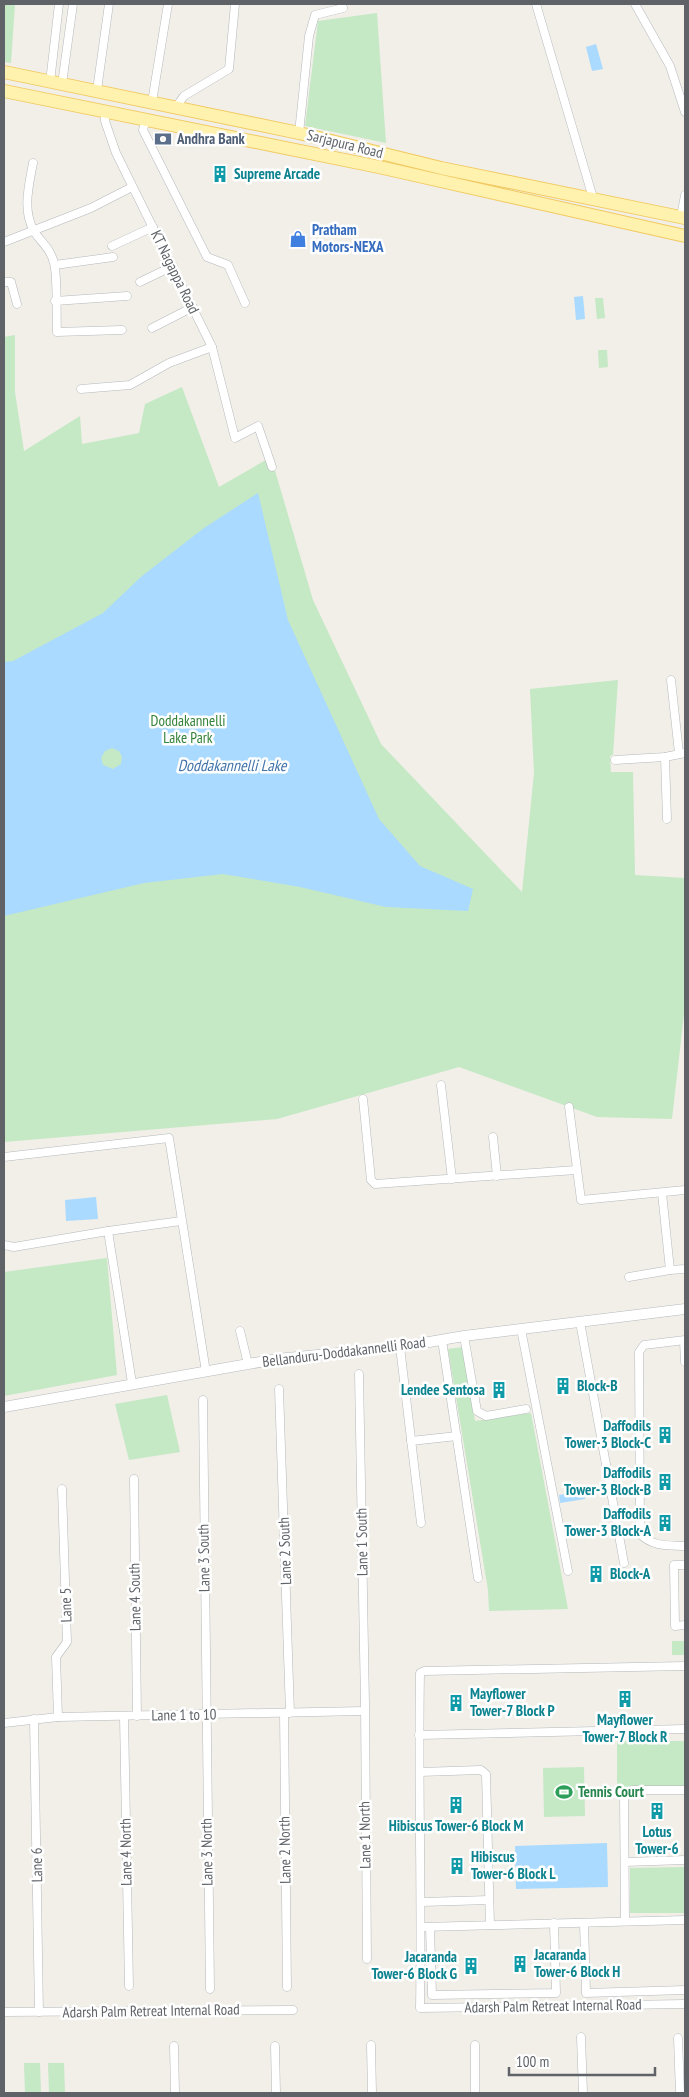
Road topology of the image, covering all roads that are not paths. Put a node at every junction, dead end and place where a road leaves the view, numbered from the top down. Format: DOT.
graph roads {
  1 [pos="59,4"];
  2 [pos="73,4"];
  3 [pos="109,4"];
  4 [pos="168,4"];
  5 [pos="235,4"];
  6 [pos="342,4"];
  7 [pos="536,4"];
  8 [pos="635,4"];
  9 [pos="4,72"];
  10 [pos="56,83"];
  11 [pos="97,90"];
  12 [pos="4,91"];
  13 [pos="152,102"];
  14 [pos="176,107"];
  15 [pos="105,111"];
  16 [pos="685,112"];
  17 [pos="146,119"];
  18 [pos="299,133"];
  19 [pos="406,160"];
  20 [pos="33,163"];
  21 [pos="404,173"];
  22 [pos="132,187"];
  23 [pos="685,195"];
  24 [pos="593,198"];
  25 [pos="683,218"];
  26 [pos="153,227"];
  27 [pos="34,231"];
  28 [pos="685,236"];
  29 [pos="4,242"];
  30 [pos="112,246"];
  31 [pos="114,257"];
  32 [pos="55,265"];
  33 [pos="173,266"];
  34 [pos="4,282"];
  35 [pos="140,282"];
  36 [pos="127,296"];
  37 [pos="55,301"];
  38 [pos="245,303"];
  39 [pos="17,304"];
  40 [pos="193,308"];
  41 [pos="152,328"];
  42 [pos="122,330"];
  43 [pos="212,347"];
  44 [pos="81,389"];
  45 [pos="272,467"];
  46 [pos="671,680"];
  47 [pos="682,753"];
  48 [pos="665,757"];
  49 [pos="615,760"];
  50 [pos="667,819"];
  51 [pos="441,1085"];
  52 [pos="364,1099"];
  53 [pos="569,1107"];
  54 [pos="493,1137"];
  55 [pos="4,1157"];
  56 [pos="576,1170"];
  57 [pos="497,1176"];
  58 [pos="452,1180"];
  59 [pos="685,1190"];
  60 [pos="662,1193"];
  61 [pos="181,1221"];
  62 [pos="108,1231"];
  63 [pos="4,1244"];
  64 [pos="685,1269"];
  65 [pos="670,1270"];
  66 [pos="629,1277"];
  67 [pos="685,1309"];
  68 [pos="580,1322"];
  69 [pos="520,1329"];
  70 [pos="240,1331"];
  71 [pos="464,1336"];
  72 [pos="442,1340"];
  73 [pos="684,1341"];
  74 [pos="400,1347"];
  75 [pos="685,1362"];
  76 [pos="248,1364"];
  77 [pos="206,1372"];
  78 [pos="359,1374"];
  79 [pos="132,1383"];
  80 [pos="279,1390"];
  81 [pos="202,1400"];
  82 [pos="4,1408"];
  83 [pos="526,1410"];
  84 [pos="457,1436"];
  85 [pos="411,1441"];
  86 [pos="134,1478"];
  87 [pos="62,1489"];
  88 [pos="421,1523"];
  89 [pos="685,1546"];
  90 [pos="624,1563"];
  91 [pos="685,1565"];
  92 [pos="568,1571"];
  93 [pos="478,1578"];
  94 [pos="685,1625"];
  95 [pos="685,1666"];
  96 [pos="364,1711"];
  97 [pos="287,1713"];
  98 [pos="205,1715"];
  99 [pos="137,1716"];
  100 [pos="58,1717"];
  101 [pos="124,1717"];
  102 [pos="34,1719"];
  103 [pos="4,1723"];
  104 [pos="685,1729"];
  105 [pos="419,1735"];
  106 [pos="420,1772"];
  107 [pos="685,1790"];
  108 [pos="685,1860"];
  109 [pos="625,1862"];
  110 [pos="489,1900"];
  111 [pos="422,1902"];
  112 [pos="685,1920"];
  113 [pos="625,1921"];
  114 [pos="584,1922"];
  115 [pos="554,1923"];
  116 [pos="490,1925"];
  117 [pos="426,1927"];
  118 [pos="366,1959"];
  119 [pos="129,1986"];
  120 [pos="287,1987"];
  121 [pos="210,1989"];
  122 [pos="685,1990"];
  123 [pos="685,2004"];
  124 [pos="293,2010"];
  125 [pos="6,2012"];
  126 [pos="39,2012"];
  127 [pos="581,2037"];
  128 [pos="678,2038"];
  129 [pos="371,2045"];
  130 [pos="475,2045"];
  131 [pos="174,2046"];
  132 [pos="275,2046"];
  133 [pos="175,2093"];
  134 [pos="276,2093"];
  135 [pos="372,2093"];
  136 [pos="475,2093"];
  137 [pos="583,2093"];
  138 [pos="680,2093"];
  1 -- 10 [label="street"];
  2 -- 10 [label="street"];
  3 -- 11 [label="street"];
  4 -- 13 [label="street"];
  5 -- 14 [label="street"];
  6 -- 18 [label="street"];
  7 -- 24 [label="street"];
  8 -- 16 [label="street"];
  9 -- 10 [label="main road, Sarjapura Road"];
  10 -- 11 [label="main road, Sarjapura Road"];
  11 -- 13 [label="main road, Sarjapura Road"];
  12 -- 15 [label="main road, Sarjapura Road"];
  13 -- 14 [label="main road, Sarjapura Road"];
  14 -- 18 [label="main road, Sarjapura Road"];
  15 -- 17 [label="main road, Sarjapura Road"];
  15 -- 22 [label="street, KT Nagappa Road"];
  17 -- 21 [label="main road, Sarjapura Road"];
  17 -- 38 [label="street"];
  18 -- 19 [label="main road, Sarjapura Road"];
  19 -- 21 [label="main road"];
  19 -- 24 [label="main road, Sarjapura Road"];
  20 -- 27 [label="street"];
  21 -- 28 [label="main road, Sarjapura Road"];
  22 -- 26 [label="street, KT Nagappa Road"];
  22 -- 27 [label="street"];
  23 -- 25 [label="street"];
  24 -- 25 [label="main road, Sarjapura Road"];
  26 -- 30 [label="street"];
  26 -- 33 [label="street, KT Nagappa Road"];
  27 -- 29 [label="street"];
  27 -- 32 [label="street"];
  31 -- 32 [label="street"];
  32 -- 37 [label="street"];
  33 -- 35 [label="street"];
  33 -- 40 [label="street, KT Nagappa Road"];
  34 -- 39 [label="street"];
  36 -- 37 [label="street"];
  37 -- 42 [label="street"];
  40 -- 41 [label="street"];
  40 -- 43 [label="street, KT Nagappa Road"];
  43 -- 44 [label="street"];
  43 -- 45 [label="street, KT Nagappa Road"];
  46 -- 47 [label="street"];
  47 -- 48 [label="street"];
  48 -- 49 [label="street"];
  48 -- 50 [label="street"];
  51 -- 58 [label="street"];
  52 -- 58 [label="street"];
  53 -- 56 [label="street"];
  54 -- 57 [label="street"];
  55 -- 61 [label="street"];
  56 -- 57 [label="street"];
  56 -- 60 [label="street"];
  57 -- 58 [label="street"];
  59 -- 60 [label="street"];
  60 -- 65 [label="street"];
  61 -- 62 [label="street"];
  61 -- 77 [label="street"];
  62 -- 63 [label="street"];
  62 -- 79 [label="street"];
  64 -- 65 [label="street"];
  65 -- 66 [label="street"];
  67 -- 68 [label="street, Bellanduru-Doddakannelli Road"];
  68 -- 69 [label="street, Bellanduru-Doddakannelli Road"];
  68 -- 90 [label="street"];
  69 -- 71 [label="street, Bellanduru-Doddakannelli Road"];
  69 -- 92 [label="street"];
  70 -- 76 [label="street"];
  71 -- 72 [label="street, Bellanduru-Doddakannelli Road"];
  71 -- 83 [label="street"];
  72 -- 74 [label="street, Bellanduru-Doddakannelli Road"];
  72 -- 84 [label="street"];
  73 -- 75 [label="street"];
  73 -- 89 [label="street"];
  74 -- 76 [label="street, Bellanduru-Doddakannelli Road"];
  74 -- 85 [label="street"];
  76 -- 77 [label="street, Bellanduru-Doddakannelli Road"];
  77 -- 79 [label="street, Bellanduru-Doddakannelli Road"];
  78 -- 96 [label="street, Lane 1 South"];
  79 -- 82 [label="street, Bellanduru-Doddakannelli Road"];
  80 -- 97 [label="street, Lane 2 South"];
  81 -- 98 [label="street, Lane 3 South"];
  84 -- 85 [label="street"];
  84 -- 93 [label="street"];
  85 -- 88 [label="street"];
  86 -- 99 [label="street, Lane 4 South"];
  87 -- 100 [label="street, Lane 5"];
  91 -- 94 [label="street"];
  95 -- 105 [label="street"];
  96 -- 97 [label="street, Lane 1 to 10"];
  96 -- 118 [label="street, Lane 1 North"];
  97 -- 98 [label="street, Lane 1 to 10"];
  97 -- 120 [label="street, Lane 2 North"];
  98 -- 99 [label="street, Lane 1 to 10"];
  98 -- 121 [label="street, Lane 3 North"];
  99 -- 101 [label="street, Lane 1 to 10"];
  100 -- 101 [label="street, Lane 1 to 10"];
  100 -- 102 [label="street, Lane 1 to 10"];
  101 -- 119 [label="street, Lane 4 North"];
  102 -- 103 [label="street, Lane 1 to 10"];
  102 -- 126 [label="street, Lane 6"];
  104 -- 105 [label="street"];
  105 -- 106 [label="street"];
  106 -- 110 [label="street"];
  106 -- 111 [label="street"];
  107 -- 109 [label="street"];
  108 -- 109 [label="street"];
  109 -- 113 [label="street"];
  110 -- 111 [label="street"];
  110 -- 116 [label="street"];
  111 -- 117 [label="street"];
  112 -- 113 [label="street"];
  113 -- 114 [label="street"];
  114 -- 115 [label="street"];
  114 -- 122 [label="street"];
  115 -- 116 [label="street"];
  115 -- 117 [label="street"];
  116 -- 117 [label="street"];
  117 -- 123 [label="street, Adarsh Palm Retreat Internal Road"];
  124 -- 126 [label="street, Adarsh Palm Retreat Internal Road"];
  125 -- 126 [label="street, Adarsh Palm Retreat Internal Road"];
  127 -- 137 [label="street"];
  128 -- 138 [label="street"];
  129 -- 135 [label="street"];
  130 -- 136 [label="street"];
  131 -- 133 [label="street"];
  132 -- 134 [label="street"];
}
